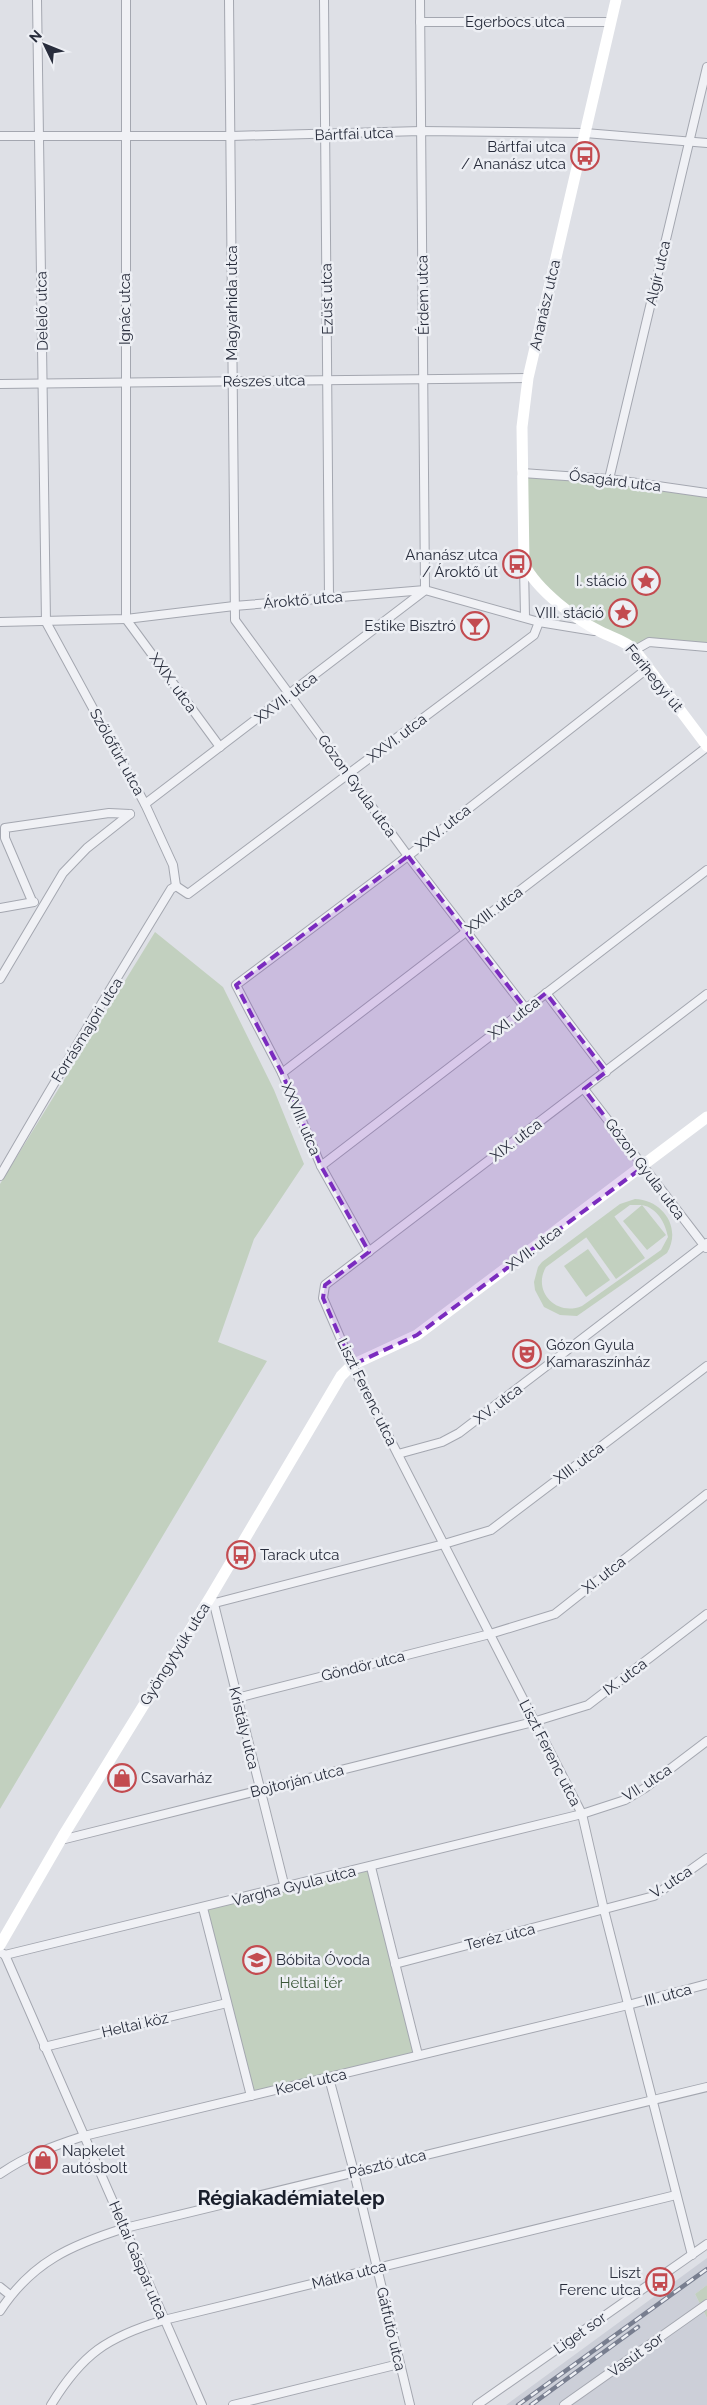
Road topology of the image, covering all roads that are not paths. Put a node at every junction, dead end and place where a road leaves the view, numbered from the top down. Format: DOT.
graph roads {
  1 [pos="37,0"];
  2 [pos="126,0"];
  3 [pos="229,0"];
  4 [pos="324,0"];
  5 [pos="420,0"];
  6 [pos="616,0"];
  7 [pos="420,22"];
  8 [pos="610,22"];
  9 [pos="707,67"];
  10 [pos="421,132"];
  11 [pos="585,133"];
  12 [pos="40,135"];
  13 [pos="126,135"];
  14 [pos="324,135"];
  15 [pos="0,136"];
  16 [pos="231,136"];
  17 [pos="690,141"];
  18 [pos="707,142"];
  19 [pos="528,378"];
  20 [pos="424,379"];
  21 [pos="328,380"];
  22 [pos="42,382"];
  23 [pos="232,382"];
  24 [pos="125,383"];
  25 [pos="0,384"];
  26 [pos="522,473"];
  27 [pos="609,479"];
  28 [pos="707,493"];
  29 [pos="524,564"];
  30 [pos="425,590"];
  31 [pos="330,597"];
  32 [pos="234,606"];
  33 [pos="525,617"];
  34 [pos="126,619"];
  35 [pos="0,622"];
  36 [pos="46,622"];
  37 [pos="539,622"];
  38 [pos="601,632"];
  39 [pos="707,647"];
  40 [pos="634,650"];
  41 [pos="648,668"];
  42 [pos="291,695"];
  43 [pos="707,746"];
  44 [pos="220,747"];
  45 [pos="349,774"];
  46 [pos="146,804"];
  47 [pos="408,856"];
  48 [pos="707,870"];
  49 [pos="176,886"];
  50 [pos="32,901"];
  51 [pos="43,906"];
  52 [pos="0,908"];
  53 [pos="467,930"];
  54 [pos="0,979"];
  55 [pos="236,985"];
  56 [pos="546,993"];
  57 [pos="707,994"];
  58 [pos="526,1009"];
  59 [pos="606,1072"];
  60 [pos="282,1074"];
  61 [pos="584,1089"];
  62 [pos="707,1118"];
  63 [pos="321,1166"];
  64 [pos="643,1167"];
  65 [pos="0,1176"];
  66 [pos="706,1246"];
  67 [pos="369,1252"];
  68 [pos="325,1285"];
  69 [pos="352,1365"];
  70 [pos="707,1366"];
  71 [pos="398,1454"];
  72 [pos="707,1494"];
  73 [pos="444,1544"];
  74 [pos="213,1600"];
  75 [pos="707,1614"];
  76 [pos="490,1634"];
  77 [pos="237,1698"];
  78 [pos="533,1722"];
  79 [pos="707,1740"];
  80 [pos="260,1790"];
  81 [pos="582,1814"];
  82 [pos="60,1840"];
  83 [pos="707,1858"];
  84 [pos="371,1867"];
  85 [pos="285,1888"];
  86 [pos="203,1908"];
  87 [pos="604,1910"];
  88 [pos="2,1951"];
  89 [pos="395,1964"];
  90 [pos="707,1984"];
  91 [pos="227,2003"];
  92 [pos="628,2005"];
  93 [pos="44,2047"];
  94 [pos="418,2055"];
  95 [pos="328,2078"];
  96 [pos="707,2087"];
  97 [pos="251,2096"];
  98 [pos="652,2100"];
  99 [pos="84,2136"];
  100 [pos="354,2172"];
  101 [pos="0,2174"];
  102 [pos="676,2195"];
  103 [pos="125,2228"];
  104 [pos="707,2244"];
  105 [pos="692,2255"];
  106 [pos="377,2268"];
  107 [pos="0,2287"];
  108 [pos="10,2295"];
  109 [pos="707,2304"];
  110 [pos="0,2311"];
  111 [pos="164,2320"];
  112 [pos="399,2364"];
  113 [pos="51,2405"];
  114 [pos="202,2405"];
  115 [pos="233,2405"];
  116 [pos="410,2405"];
  117 [pos="477,2405"];
  118 [pos="564,2405"];
  1 -- 12 [label="street, Delelő utca"];
  2 -- 13 [label="street, Ignác utca"];
  3 -- 16 [label="street, Magyarhida utca"];
  4 -- 14 [label="street, Ezüst utca"];
  5 -- 7 [label="street, Érdem utca"];
  6 -- 8 [label="street, Ananász utca"];
  7 -- 8 [label="street, Egerbocs utca"];
  7 -- 10 [label="street, Érdem utca"];
  8 -- 11 [label="street, Ananász utca"];
  9 -- 17 [label="street, Algír utca"];
  10 -- 11 [label="street, Bártfai utca"];
  10 -- 14 [label="street, Bártfai utca"];
  10 -- 20 [label="street, Érdem utca"];
  11 -- 17 [label="street, Bártfai utca"];
  11 -- 19 [label="street, Ananász utca"];
  12 -- 13 [label="street, Bártfai utca"];
  12 -- 15 [label="street, Bártfai utca"];
  12 -- 22 [label="street, Delelő utca"];
  13 -- 16 [label="street, Bártfai utca"];
  13 -- 24 [label="street, Ignác utca"];
  14 -- 16 [label="street, Bártfai utca"];
  14 -- 21 [label="street, Ezüst utca"];
  16 -- 23 [label="street, Magyarhida utca"];
  17 -- 18 [label="street, Bártfai utca"];
  17 -- 27 [label="street, Algír utca"];
  19 -- 20 [label="street, Részes utca"];
  19 -- 26 [label="street, Ananász utca"];
  20 -- 21 [label="street, Részes utca"];
  20 -- 30 [label="street, Érdem utca"];
  21 -- 23 [label="street, Részes utca"];
  21 -- 31 [label="street, Ezüst utca"];
  22 -- 24 [label="street, Részes utca"];
  22 -- 25 [label="street, Részes utca"];
  22 -- 36 [label="street, Delelő utca"];
  23 -- 24 [label="street, Részes utca"];
  23 -- 32 [label="street, Magyarhida utca"];
  24 -- 34 [label="street, Ignác utca"];
  26 -- 27 [label="street, Ősagárd utca"];
  26 -- 29 [label="street, Ananász utca"];
  27 -- 28 [label="street, Ősagárd utca"];
  29 -- 33 [label="street, Ananász utca"];
  29 -- 38 [label="street, Ferihegyi út"];
  30 -- 31 [label="street, Ároktő utca"];
  30 -- 33 [label="street, Ároktő utca"];
  30 -- 42 [label="street, XXVII. utca"];
  31 -- 32 [label="street, Ároktő utca"];
  32 -- 34 [label="street, Ároktő utca"];
  32 -- 42 [label="street, Gózon Gyula utca"];
  33 -- 37 [label="street, Ároktő utca"];
  34 -- 36 [label="street, Ároktő utca"];
  34 -- 44 [label="street, XXIX. utca"];
  35 -- 36 [label="street, Ároktő utca"];
  36 -- 46 [label="street, Szőlőfürt utca"];
  37 -- 38 [label="street, Ároktő utca"];
  37 -- 45 [label="street, XXVI. utca"];
  38 -- 40 [label="street, Ferihegyi út"];
  39 -- 40 [label="street"];
  40 -- 41 [label="street, Ferihegyi út"];
  41 -- 43 [label="street, Ferihegyi út"];
  41 -- 47 [label="street, XXV. utca"];
  42 -- 44 [label="street, XXVII. utca"];
  42 -- 45 [label="street, Gózon Gyula utca"];
  43 -- 53 [label="street, XXIII. utca"];
  44 -- 46 [label="street, XXVII. utca"];
  45 -- 47 [label="street, Gózon Gyula utca"];
  45 -- 49 [label="street, XXVI. utca"];
  46 -- 49 [label="street, Szőlőfürt utca"];
  47 -- 53 [label="street, Gózon Gyula utca"];
  47 -- 55 [label="street, XXV. utca"];
  48 -- 56 [label="street, XXI. utca"];
  49 -- 65 [label="street, Forrásmajori utca"];
  50 -- 51 [label="street"];
  50 -- 51 [label="street"];
  50 -- 52 [label="street"];
  51 -- 54 [label="street"];
  53 -- 58 [label="street, Gózon Gyula utca"];
  53 -- 60 [label="street, XXIII. utca"];
  55 -- 60 [label="street, XXVIII. utca"];
  56 -- 58 [label="street, XXI. utca"];
  56 -- 59 [label="street"];
  57 -- 59 [label="street, XIX. utca"];
  58 -- 63 [label="street, XXI. utca"];
  59 -- 61 [label="street, XIX. utca"];
  60 -- 63 [label="street, XXVIII. utca"];
  61 -- 64 [label="street, Gózon Gyula utca"];
  61 -- 67 [label="street, XIX. utca"];
  62 -- 64 [label="street, XVII. utca"];
  63 -- 67 [label="street, XXVIII. utca"];
  64 -- 66 [label="street, Gózon Gyula utca"];
  64 -- 69 [label="street, XVII. utca"];
  66 -- 71 [label="street, XV. utca"];
  67 -- 68 [label="street, XIX. utca"];
  68 -- 69 [label="street, Liszt Ferenc utca"];
  69 -- 71 [label="street, Liszt Ferenc utca"];
  69 -- 74 [label="street, Gyöngytyúk utca"];
  70 -- 73 [label="street, XIII. utca"];
  71 -- 73 [label="street, Liszt Ferenc utca"];
  72 -- 76 [label="street, XI. utca"];
  73 -- 74 [label="street"];
  73 -- 76 [label="street, Liszt Ferenc utca"];
  74 -- 77 [label="street, Kristály utca"];
  74 -- 82 [label="street, Gyöngytyúk utca"];
  75 -- 78 [label="street, IX. utca"];
  76 -- 77 [label="street, Göndör utca"];
  76 -- 78 [label="street, Liszt Ferenc utca"];
  77 -- 80 [label="street, Kristály utca"];
  78 -- 80 [label="street, Bojtorján utca"];
  78 -- 81 [label="street, Liszt Ferenc utca"];
  79 -- 81 [label="street, VII. utca"];
  80 -- 82 [label="street, Bojtorján utca"];
  80 -- 85 [label="street, Kristály utca"];
  81 -- 84 [label="street, Vargha Gyula utca"];
  81 -- 87 [label="street, Liszt Ferenc utca"];
  82 -- 88 [label="street, Gyöngytyúk utca"];
  83 -- 87 [label="street, V. utca"];
  84 -- 85 [label="street, Vargha Gyula utca"];
  84 -- 89 [label="street"];
  85 -- 86 [label="street, Vargha Gyula utca"];
  86 -- 88 [label="street, Vargha Gyula utca"];
  86 -- 91 [label="street"];
  87 -- 89 [label="street, Teréz utca"];
  87 -- 92 [label="street, Liszt Ferenc utca"];
  88 -- 93 [label="street, Heltai Gáspár utca"];
  89 -- 94 [label="street"];
  90 -- 92 [label="street, III. utca"];
  91 -- 93 [label="street, Heltai köz"];
  91 -- 97 [label="street"];
  92 -- 94 [label="street, Kecel utca"];
  92 -- 98 [label="street, Liszt Ferenc utca"];
  93 -- 99 [label="street, Heltai Gáspár utca"];
  94 -- 95 [label="street, Kecel utca"];
  95 -- 97 [label="street, Kecel utca"];
  95 -- 100 [label="street, Gátfutó utca"];
  96 -- 98 [label="street, Pásztó utca"];
  97 -- 99 [label="street, Kecel utca"];
  98 -- 100 [label="street, Pásztó utca"];
  98 -- 102 [label="street, Liszt Ferenc utca"];
  99 -- 101 [label="street, Kecel utca"];
  99 -- 103 [label="street, Heltai Gáspár utca"];
  100 -- 103 [label="street, Pásztó utca"];
  100 -- 106 [label="street, Gátfutó utca"];
  102 -- 105 [label="street, Liszt Ferenc utca"];
  102 -- 106 [label="street, Mátka utca"];
  103 -- 108 [label="street, Pásztó utca"];
  103 -- 111 [label="street, Heltai Gáspár utca"];
  104 -- 105 [label="street, Liget sor"];
  105 -- 117 [label="street, Liget sor"];
  106 -- 111 [label="street, Mátka utca"];
  106 -- 112 [label="street, Gátfutó utca"];
  107 -- 108 [label="street"];
  108 -- 110 [label="street, Pásztó utca"];
  109 -- 118 [label="street, Vasút sor"];
  111 -- 113 [label="street, Mátka utca"];
  111 -- 114 [label="street, Heltai Gáspár utca"];
  112 -- 115 [label="street"];
  112 -- 116 [label="street, Gátfutó utca"];
}
